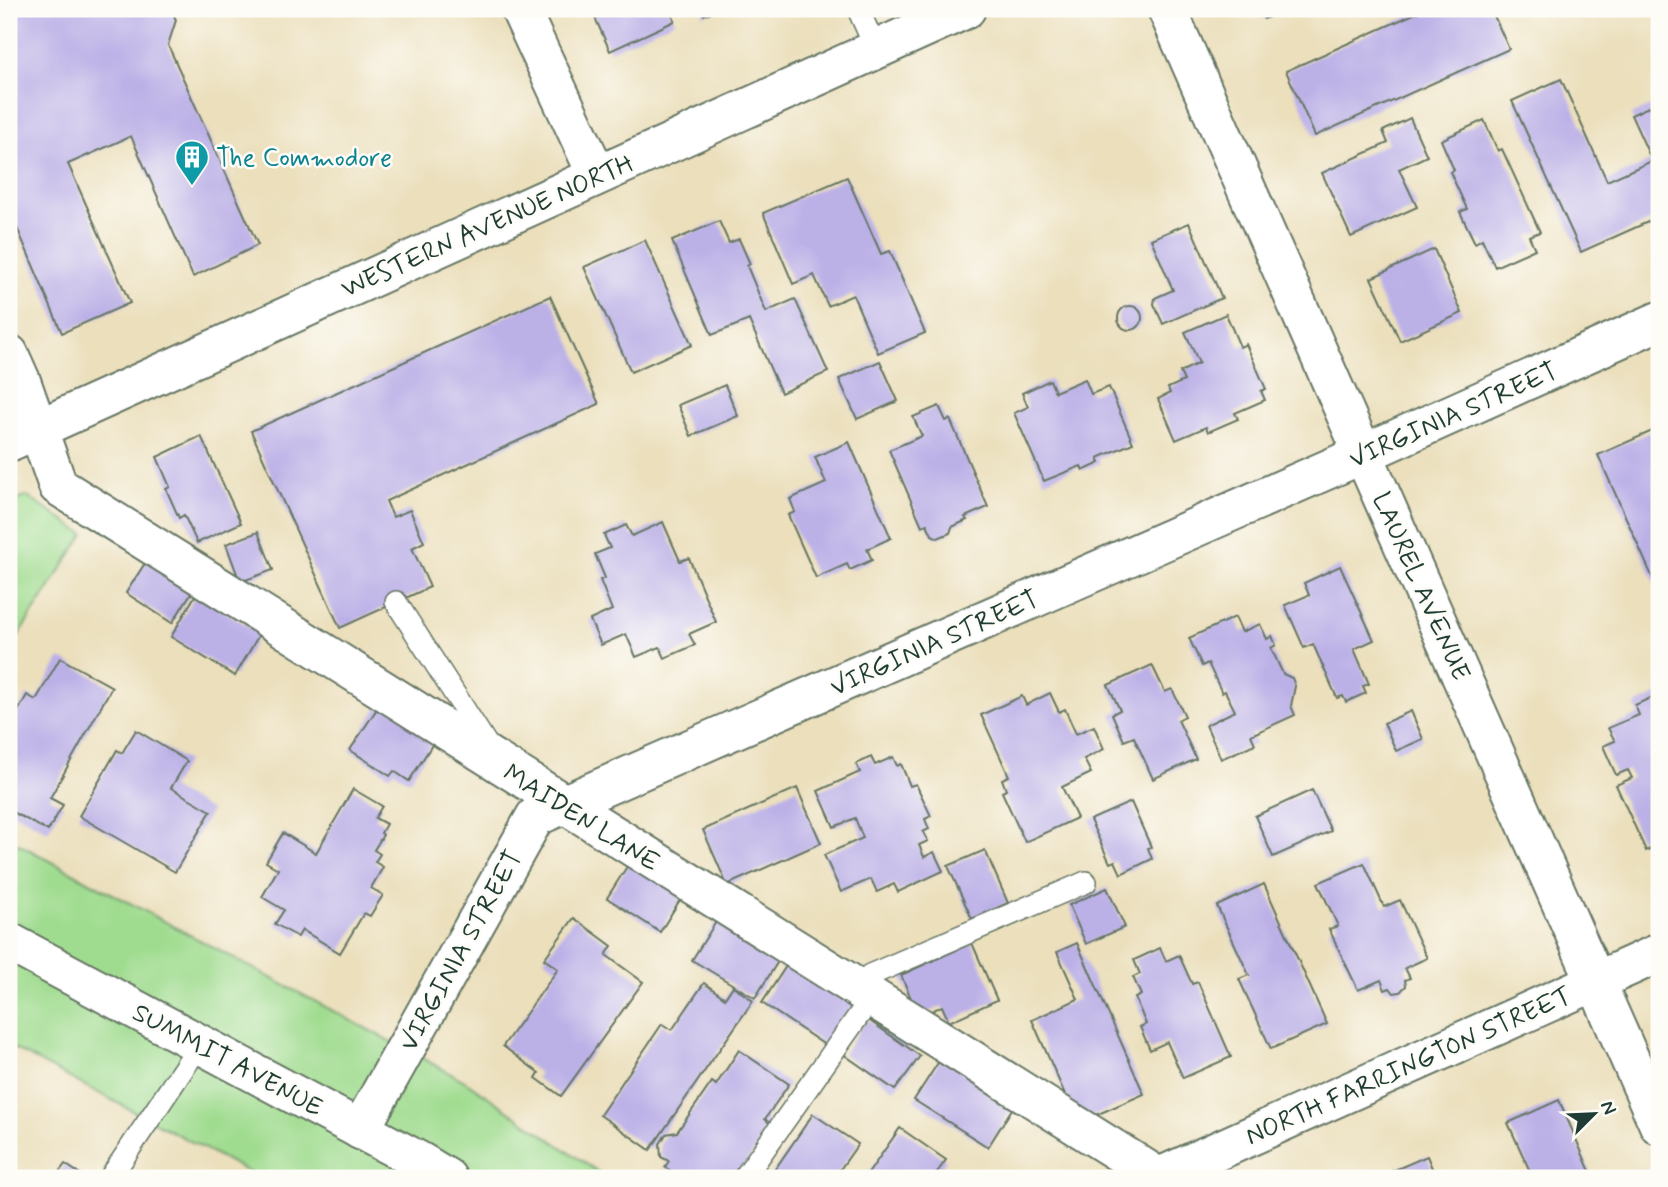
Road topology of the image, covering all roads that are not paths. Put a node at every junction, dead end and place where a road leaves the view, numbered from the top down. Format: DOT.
graph roads {
  1 [pos="520,9"];
  2 [pos="858,9"];
  3 [pos="966,9"];
  4 [pos="1167,9"];
  5 [pos="876,49"];
  6 [pos="597,175"];
  7 [pos="1659,321"];
  8 [pos="9,354"];
  9 [pos="23,436"];
  10 [pos="1363,454"];
  11 [pos="397,602"];
  12 [pos="501,766"];
  13 [pos="562,804"];
  14 [pos="1086,882"];
  15 [pos="9,942"];
  16 [pos="1659,953"];
  17 [pos="1597,980"];
  18 [pos="866,995"];
  19 [pos="200,1044"];
  20 [pos="1659,1125"];
  21 [pos="360,1130"];
  22 [pos="110,1178"];
  23 [pos="447,1178"];
  24 [pos="744,1178"];
  25 [pos="1158,1178"];
  1 -- 6 [label="street"];
  2 -- 5 [label="lane"];
  3 -- 5 [label="street, WESTERN AVENUE NORTH"];
  4 -- 10 [label="street, LAUREL AVENUE"];
  5 -- 6 [label="street, WESTERN AVENUE NORTH"];
  6 -- 9 [label="street, WESTERN AVENUE NORTH"];
  7 -- 10 [label="street, VIRGINIA STREET"];
  8 -- 9 [label="street, MAIDEN LANE"];
  9 -- 12 [label="street, MAIDEN LANE"];
  10 -- 13 [label="street, VIRGINIA STREET"];
  10 -- 17 [label="street, LAUREL AVENUE"];
  11 -- 12 [label="lane"];
  12 -- 13 [label="street, MAIDEN LANE"];
  13 -- 18 [label="street, MAIDEN LANE"];
  13 -- 21 [label="street, VIRGINIA STREET"];
  14 -- 18 [label="lane"];
  15 -- 19 [label="street, SUMMIT AVENUE"];
  16 -- 17 [label="street, NORTH FARRINGTON STREET"];
  17 -- 20 [label="street, LAUREL AVENUE"];
  17 -- 25 [label="street, NORTH FARRINGTON STREET"];
  18 -- 24 [label="lane"];
  18 -- 25 [label="street, MAIDEN LANE"];
  19 -- 21 [label="street, SUMMIT AVENUE"];
  19 -- 22 [label="lane"];
  21 -- 23 [label="street, SUMMIT AVENUE"];
}
